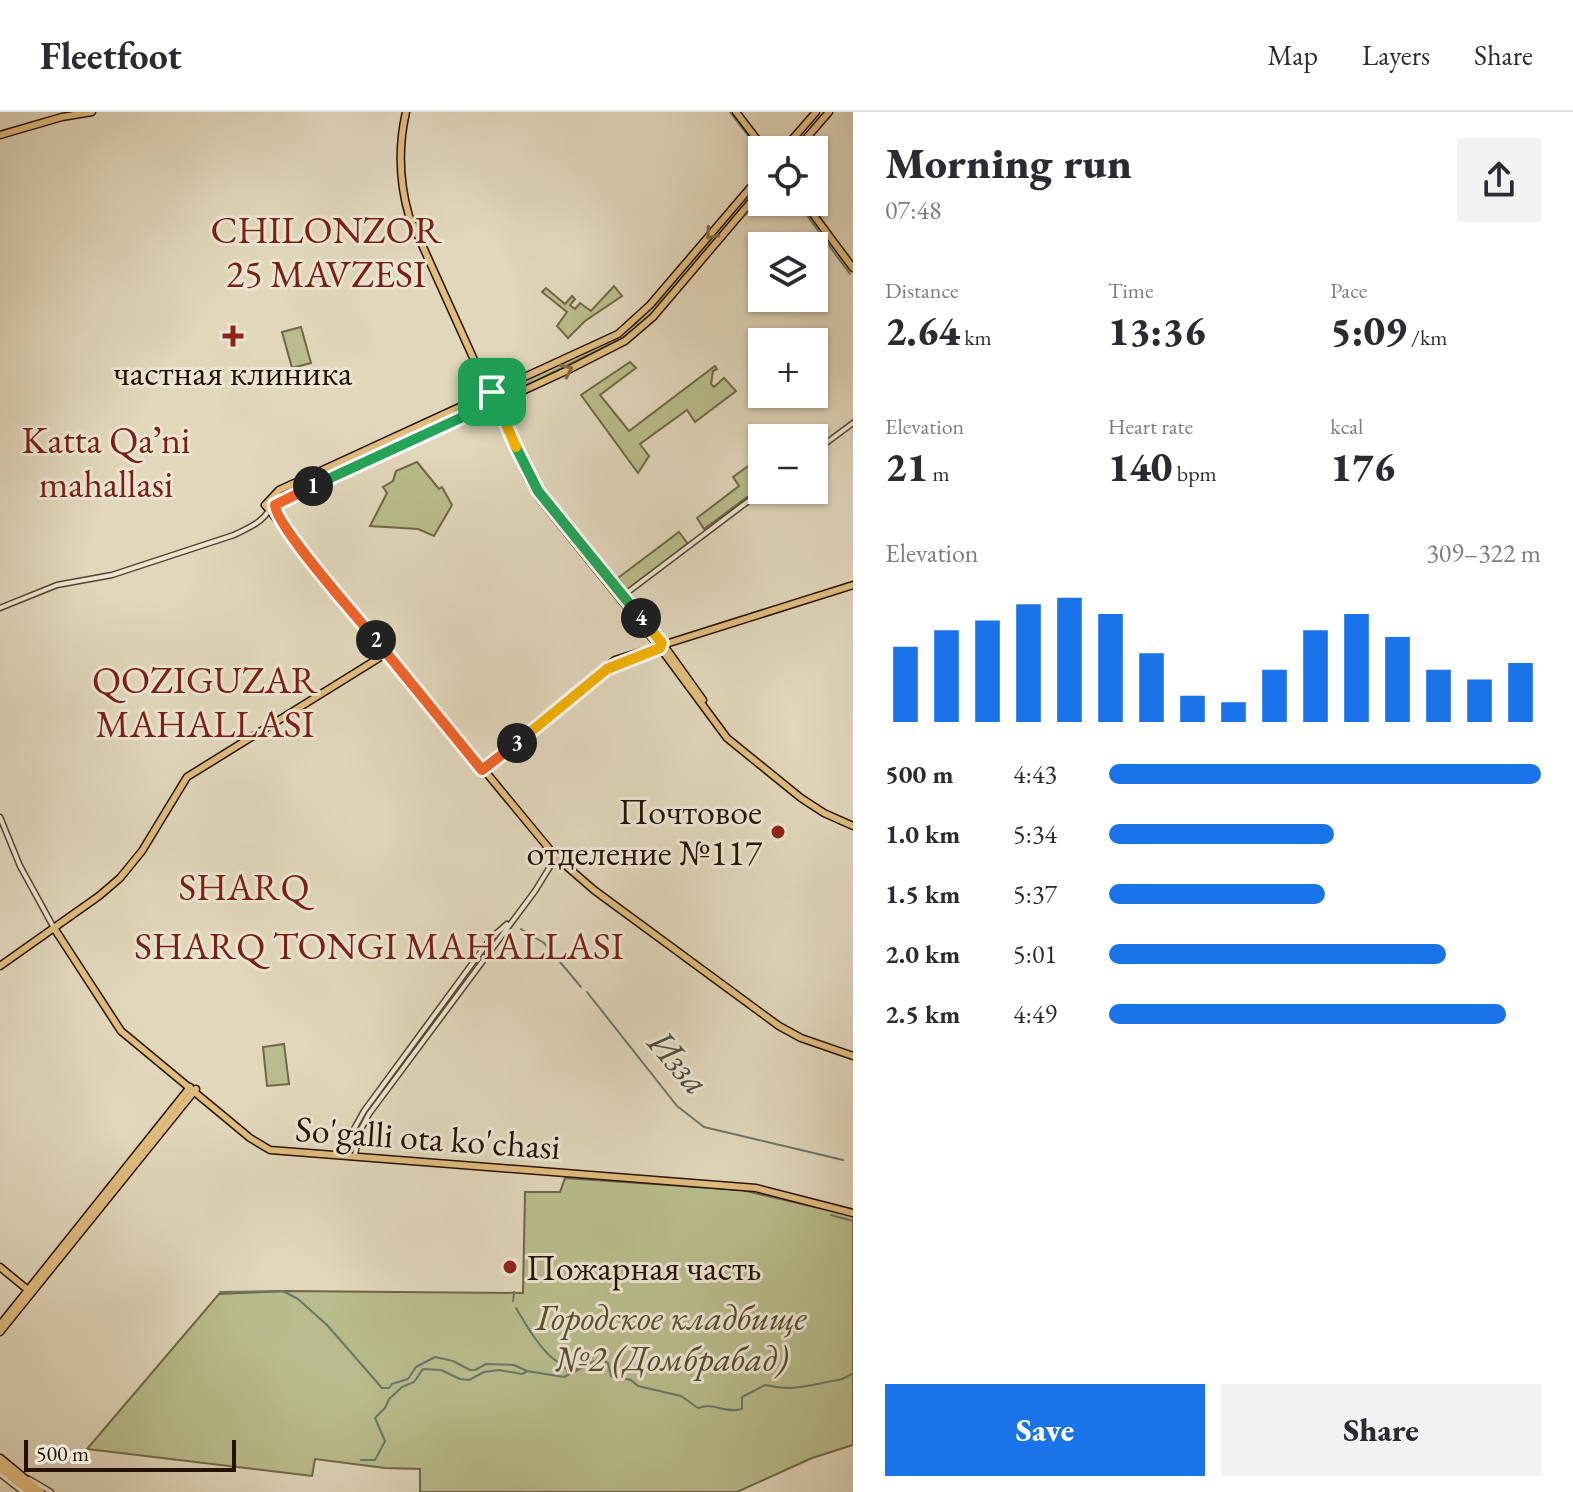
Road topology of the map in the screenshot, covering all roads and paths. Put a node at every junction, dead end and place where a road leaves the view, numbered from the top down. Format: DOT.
graph roads {
  1 [pos="92,112"];
  2 [pos="408,112"];
  3 [pos="738,112"];
  4 [pos="816,112"];
  5 [pos="829,112"];
  6 [pos="0,135"];
  7 [pos="756,136"];
  8 [pos="795,136"];
  9 [pos="808,136"];
  10 [pos="748,190"];
  11 [pos="748,206"];
  12 [pos="816,216"];
  13 [pos="853,265"];
  14 [pos="490,393"];
  15 [pos="494,402"];
  16 [pos="853,423"];
  17 [pos="828,442"];
  18 [pos="748,501"];
  19 [pos="271,511"];
  20 [pos="853,587"];
  21 [pos="621,597"];
  22 [pos="0,608"];
  23 [pos="661,646"];
  24 [pos="387,653"];
  25 [pos="481,769"];
  26 [pos="196,773"];
  27 [pos="0,817"];
  28 [pos="853,824"];
  29 [pos="556,857"];
  30 [pos="513,920"];
  31 [pos="56,926"];
  32 [pos="486,946"];
  33 [pos="491,950"];
  34 [pos="0,968"];
  35 [pos="429,1022"];
  36 [pos="434,1026"];
  37 [pos="853,1056"];
  38 [pos="193,1088"];
  39 [pos="351,1154"];
  40 [pos="853,1212"];
  41 [pos="50,1267"];
  42 [pos="0,1269"];
  43 [pos="35,1281"];
  44 [pos="21,1284"];
  45 [pos="28,1292"];
  46 [pos="0,1325"];
  47 [pos="0,1332"];
  48 [pos="0,1459"];
  49 [pos="0,1468"];
  50 [pos="0,1474"];
  51 [pos="18,1474"];
  52 [pos="23,1492"];
  53 [pos="31,1492"];
  54 [pos="40,1492"];
  55 [pos="51,1492"];
  1 -- 6 [label="main road"];
  2 -- 14 [label="main road"];
  3 -- 7 [label="main road"];
  4 -- 8 [label="main road"];
  5 -- 9 [label="main road"];
  10 -- 14 [label="main road, one-way"];
  15 -- 11 [label="main road, one-way"];
  12 -- 13 [label="main road"];
  14 -- 15 [label="main road"];
  14 -- 19 [label="main road"];
  15 -- 19 [label="main road"];
  15 -- 21 [label="main road"];
  16 -- 17 [label="street"];
  18 -- 21 [label="street"];
  19 -- 22 [label="street"];
  19 -- 24 [label="main road"];
  20 -- 23 [label="main road"];
  21 -- 23 [label="main road"];
  23 -- 25 [label="main road"];
  23 -- 28 [label="main road"];
  23 -- 28 [label="main road"];
  24 -- 25 [label="main road"];
  24 -- 26 [label="main road"];
  25 -- 29 [label="main road"];
  26 -- 31 [label="main road"];
  26 -- 31 [label="main road"];
  27 -- 31 [label="street, So'galli ota ko'chasi"];
  29 -- 30 [label="street"];
  29 -- 37 [label="main road"];
  30 -- 32 [label="street"];
  30 -- 33 [label="street"];
  31 -- 34 [label="main road"];
  31 -- 38 [label="main road, So'galli ota ko'chasi"];
  32 -- 33 [label="street"];
  32 -- 35 [label="street"];
  33 -- 36 [label="street"];
  35 -- 36 [label="street"];
  35 -- 39 [label="street"];
  36 -- 39 [label="street"];
  38 -- 39 [label="main road, So'galli ota ko'chasi"];
  38 -- 41 [label="main road"];
  39 -- 40 [label="main road, So'galli ota ko'chasi"];
  41 -- 43 [label="main road"];
  41 -- 45 [label="main road"];
  42 -- 44 [label="main road"];
  42 -- 45 [label="main road"];
  43 -- 44 [label="main road"];
  43 -- 45 [label="main road"];
  44 -- 45 [label="main road"];
  45 -- 46 [label="main road"];
  45 -- 47 [label="main road"];
  48 -- 51 [label="highway"];
  49 -- 53 [label="highway"];
  50 -- 52 [label="street"];
  51 -- 54 [label="highway"];
  51 -- 55 [label="street"];
}
